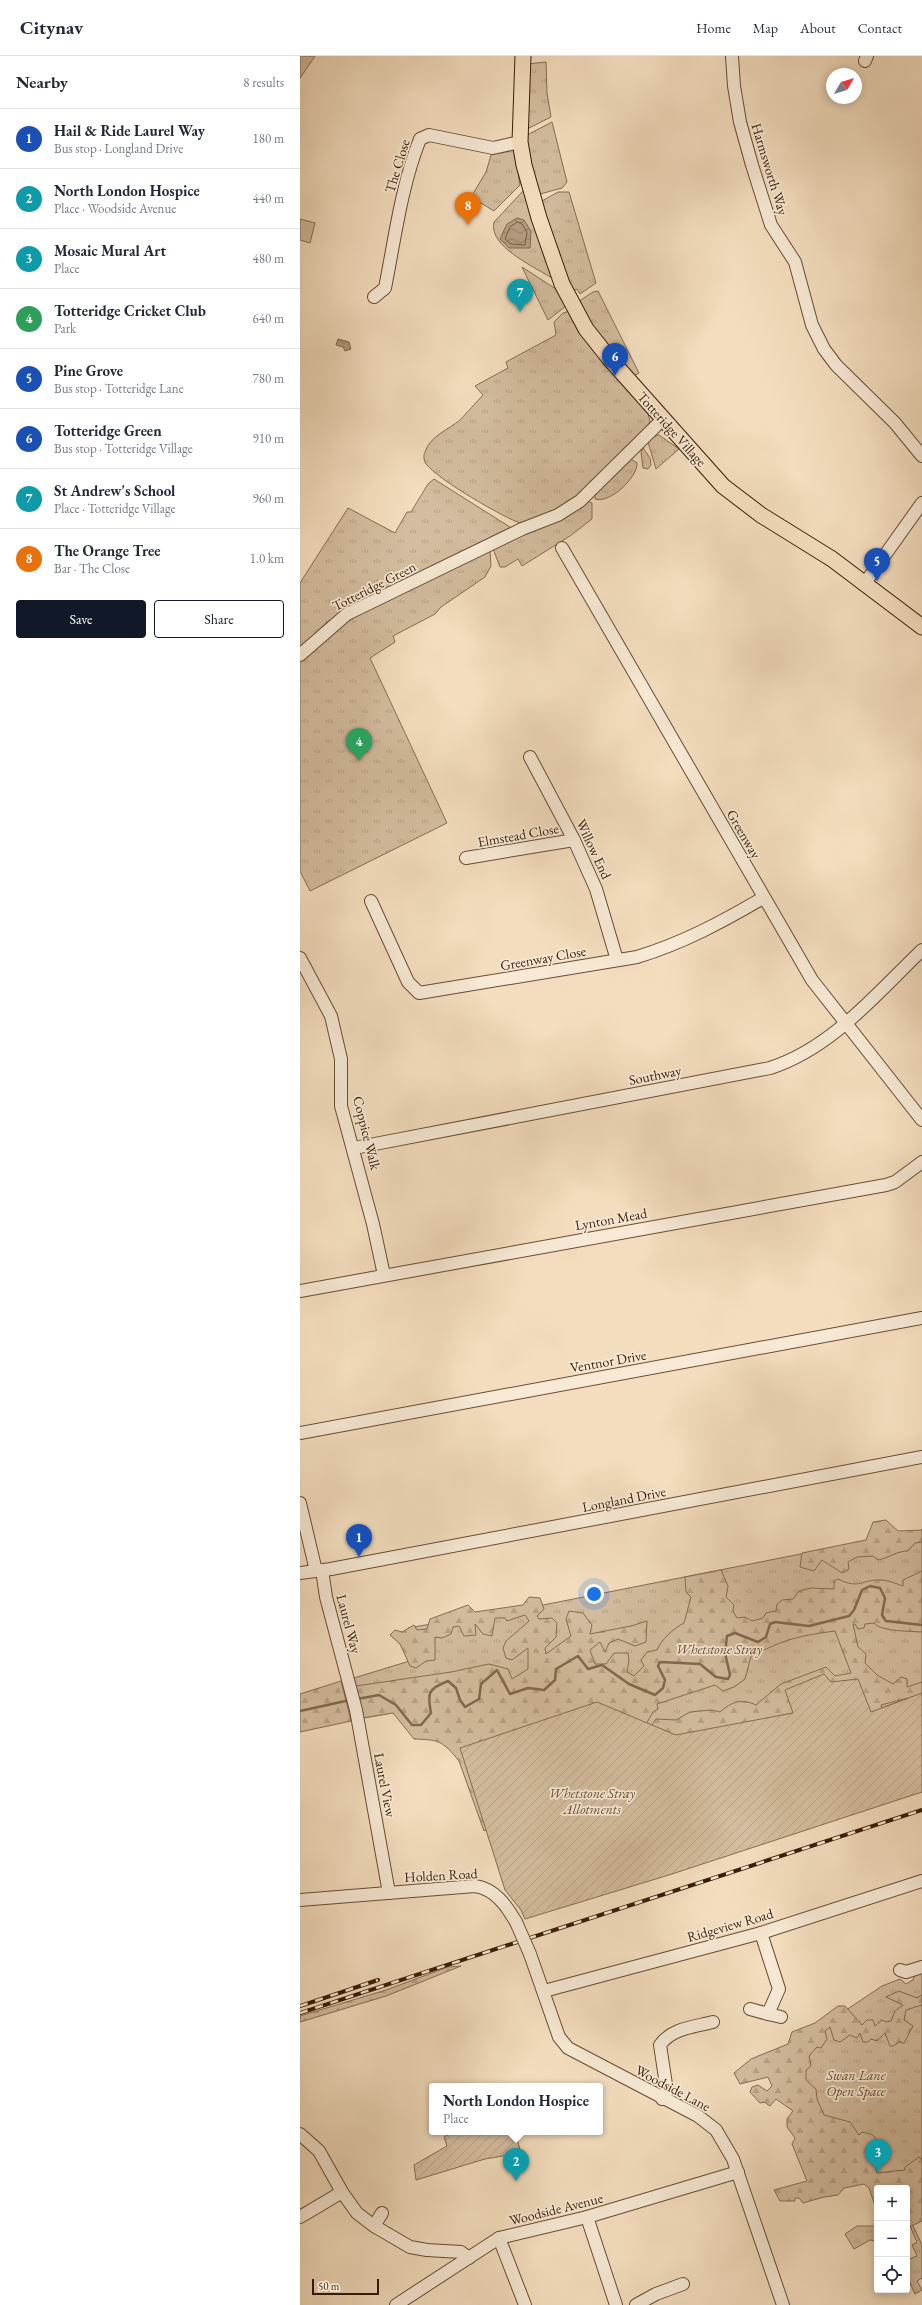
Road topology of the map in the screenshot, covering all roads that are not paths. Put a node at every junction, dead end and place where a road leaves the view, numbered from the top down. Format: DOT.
graph roads {
  1 [pos="523,56"];
  2 [pos="732,56"];
  3 [pos="520,142"];
  4 [pos="374,297"];
  5 [pos="662,420"];
  6 [pos="922,456"];
  7 [pos="922,503"];
  8 [pos="562,548"];
  9 [pos="865,583"];
  10 [pos="922,627"];
  11 [pos="300,655"];
  12 [pos="530,757"];
  13 [pos="574,840"];
  14 [pos="466,858"];
  15 [pos="763,898"];
  16 [pos="371,901"];
  17 [pos="922,950"];
  18 [pos="300,958"];
  19 [pos="617,960"];
  20 [pos="845,1024"];
  21 [pos="922,1120"];
  22 [pos="354,1148"];
  23 [pos="922,1162"];
  24 [pos="384,1275"];
  25 [pos="300,1291"];
  26 [pos="922,1318"];
  27 [pos="300,1433"];
  28 [pos="922,1457"];
  29 [pos="300,1503"];
  30 [pos="323,1570"];
  31 [pos="300,1573"];
  32 [pos="350,1684"];
  33 [pos="922,1881"];
  34 [pos="390,1893"];
  35 [pos="300,1900"];
  36 [pos="761,1933"];
  37 [pos="922,1967"];
  38 [pos="900,1970"];
  39 [pos="544,1991"];
  40 [pos="750,2009"];
  41 [pos="768,2014"];
  42 [pos="781,2017"];
  43 [pos="713,2022"];
  44 [pos="662,2098"];
  45 [pos="300,2134"];
  46 [pos="738,2172"];
  47 [pos="342,2192"];
  48 [pos="382,2213"];
  49 [pos="300,2217"];
  50 [pos="587,2217"];
  51 [pos="374,2226"];
  52 [pos="499,2238"];
  53 [pos="469,2258"];
  54 [pos="683,2284"];
  55 [pos="396,2305"];
  56 [pos="526,2305"];
  57 [pos="616,2305"];
  58 [pos="636,2305"];
  59 [pos="783,2305"];
  1 -- 3 [label="main road, Totteridge Village"];
  2 -- 6 [label="street, Harmsworth Way"];
  3 -- 4 [label="street, The Close"];
  3 -- 5 [label="main road, Totteridge Village"];
  5 -- 9 [label="main road, Totteridge Village"];
  5 -- 11 [label="street, Totteridge Green"];
  7 -- 9 [label="street"];
  8 -- 15 [label="street, Greenway"];
  9 -- 10 [label="main road, Totteridge Village"];
  12 -- 13 [label="street, Willow End"];
  13 -- 14 [label="street, Elmstead Close"];
  13 -- 19 [label="street, Willow End"];
  15 -- 19 [label="street, Greenway Close"];
  15 -- 20 [label="street, Greenway"];
  16 -- 19 [label="street, Greenway Close"];
  17 -- 20 [label="street, Southway"];
  18 -- 22 [label="street, Coppice Walk"];
  20 -- 21 [label="street, Greenway"];
  20 -- 22 [label="street, Southway"];
  22 -- 24 [label="street, Coppice Walk"];
  23 -- 24 [label="street, Lynton Mead"];
  24 -- 25 [label="street, Lynton Mead"];
  26 -- 27 [label="street, Ventnor Drive"];
  28 -- 30 [label="street, Longland Drive"];
  29 -- 30 [label="street, Laurel Way"];
  30 -- 31 [label="street, Longland Drive"];
  30 -- 32 [label="street, Laurel Way"];
  32 -- 34 [label="street, Laurel View"];
  33 -- 36 [label="street, Ridgeview Road"];
  34 -- 35 [label="street, Holden Road"];
  34 -- 39 [label="street, Holden Road, bridge"];
  36 -- 39 [label="street, Ridgeview Road"];
  36 -- 41 [label="street"];
  37 -- 38 [label="street"];
  39 -- 44 [label="street, Woodside Lane"];
  40 -- 41 [label="street"];
  41 -- 42 [label="street"];
  43 -- 44 [label="street"];
  44 -- 46 [label="street, Woodside Lane"];
  45 -- 47 [label="street"];
  46 -- 50 [label="street, Woodside Avenue"];
  46 -- 59 [label="street, Woodside Lane"];
  47 -- 49 [label="street"];
  47 -- 51 [label="street"];
  48 -- 51 [label="street"];
  50 -- 52 [label="street, Woodside Avenue"];
  50 -- 57 [label="street"];
  51 -- 53 [label="street"];
  52 -- 53 [label="street, Woodside Avenue"];
  52 -- 56 [label="street"];
  53 -- 55 [label="street, Woodside Avenue"];
  54 -- 58 [label="street"];
}
